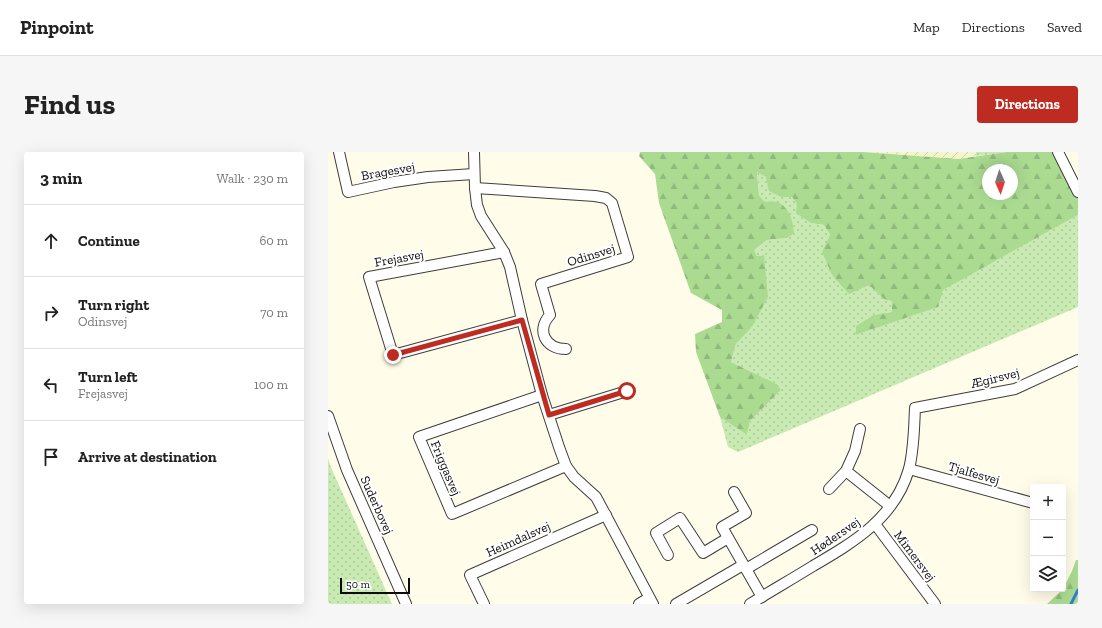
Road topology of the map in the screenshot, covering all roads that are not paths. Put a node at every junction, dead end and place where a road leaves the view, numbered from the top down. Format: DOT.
graph roads {
  1 [pos="339,152"];
  2 [pos="474,152"];
  3 [pos="1058,152"];
  4 [pos="474,174"];
  5 [pos="475,188"];
  6 [pos="1078,192"];
  7 [pos="504,252"];
  8 [pos="522,320"];
  9 [pos="544,334"];
  10 [pos="527,339"];
  11 [pos="566,349"];
  12 [pos="1078,360"];
  13 [pos="627,391"];
  14 [pos="542,395"];
  15 [pos="915,408"];
  16 [pos="549,415"];
  17 [pos="328,416"];
  18 [pos="860,428"];
  19 [pos="566,466"];
  20 [pos="909,468"];
  21 [pos="846,471"];
  22 [pos="829,489"];
  23 [pos="734,492"];
  24 [pos="1030,503"];
  25 [pos="890,506"];
  26 [pos="606,515"];
  27 [pos="875,524"];
  28 [pos="812,530"];
  29 [pos="728,538"];
  30 [pos="668,555"];
  31 [pos="745,567"];
  32 [pos="651,601"];
  33 [pos="756,601"];
  34 [pos="406,604"];
  35 [pos="484,604"];
  36 [pos="639,604"];
  37 [pos="676,604"];
  38 [pos="935,604"];
  1 -- 4 [label="street, Bragesvej"];
  2 -- 4 [label="street"];
  3 -- 6 [label="street"];
  4 -- 5 [label="street"];
  5 -- 7 [label="street"];
  5 -- 9 [label="street, Odinsvej"];
  7 -- 8 [label="street"];
  7 -- 8 [label="street, Frejasvej"];
  8 -- 10 [label="street"];
  9 -- 10 [label="street"];
  9 -- 11 [label="street"];
  10 -- 14 [label="street"];
  12 -- 15 [label="street, Ægirsvej"];
  13 -- 16 [label="street"];
  14 -- 16 [label="street"];
  14 -- 19 [label="street, Friggasvej"];
  15 -- 20 [label="street, Hødersvej"];
  16 -- 19 [label="street"];
  17 -- 34 [label="street, Suderbovej"];
  18 -- 21 [label="street"];
  19 -- 26 [label="street"];
  20 -- 24 [label="street, Tjalfesvej"];
  20 -- 25 [label="street, Hødersvej"];
  21 -- 22 [label="street"];
  21 -- 25 [label="street"];
  23 -- 29 [label="street"];
  25 -- 27 [label="street, Hødersvej"];
  26 -- 32 [label="street"];
  26 -- 35 [label="street, Heimdalsvej"];
  27 -- 33 [label="street, Hødersvej"];
  27 -- 38 [label="street, Mimersvej"];
  28 -- 31 [label="street, Hødersvej"];
  29 -- 30 [label="street"];
  29 -- 31 [label="street, Hødersvej"];
  31 -- 33 [label="street, Hødersvej"];
  31 -- 37 [label="street, Hødersvej"];
  32 -- 36 [label="street"];
}
